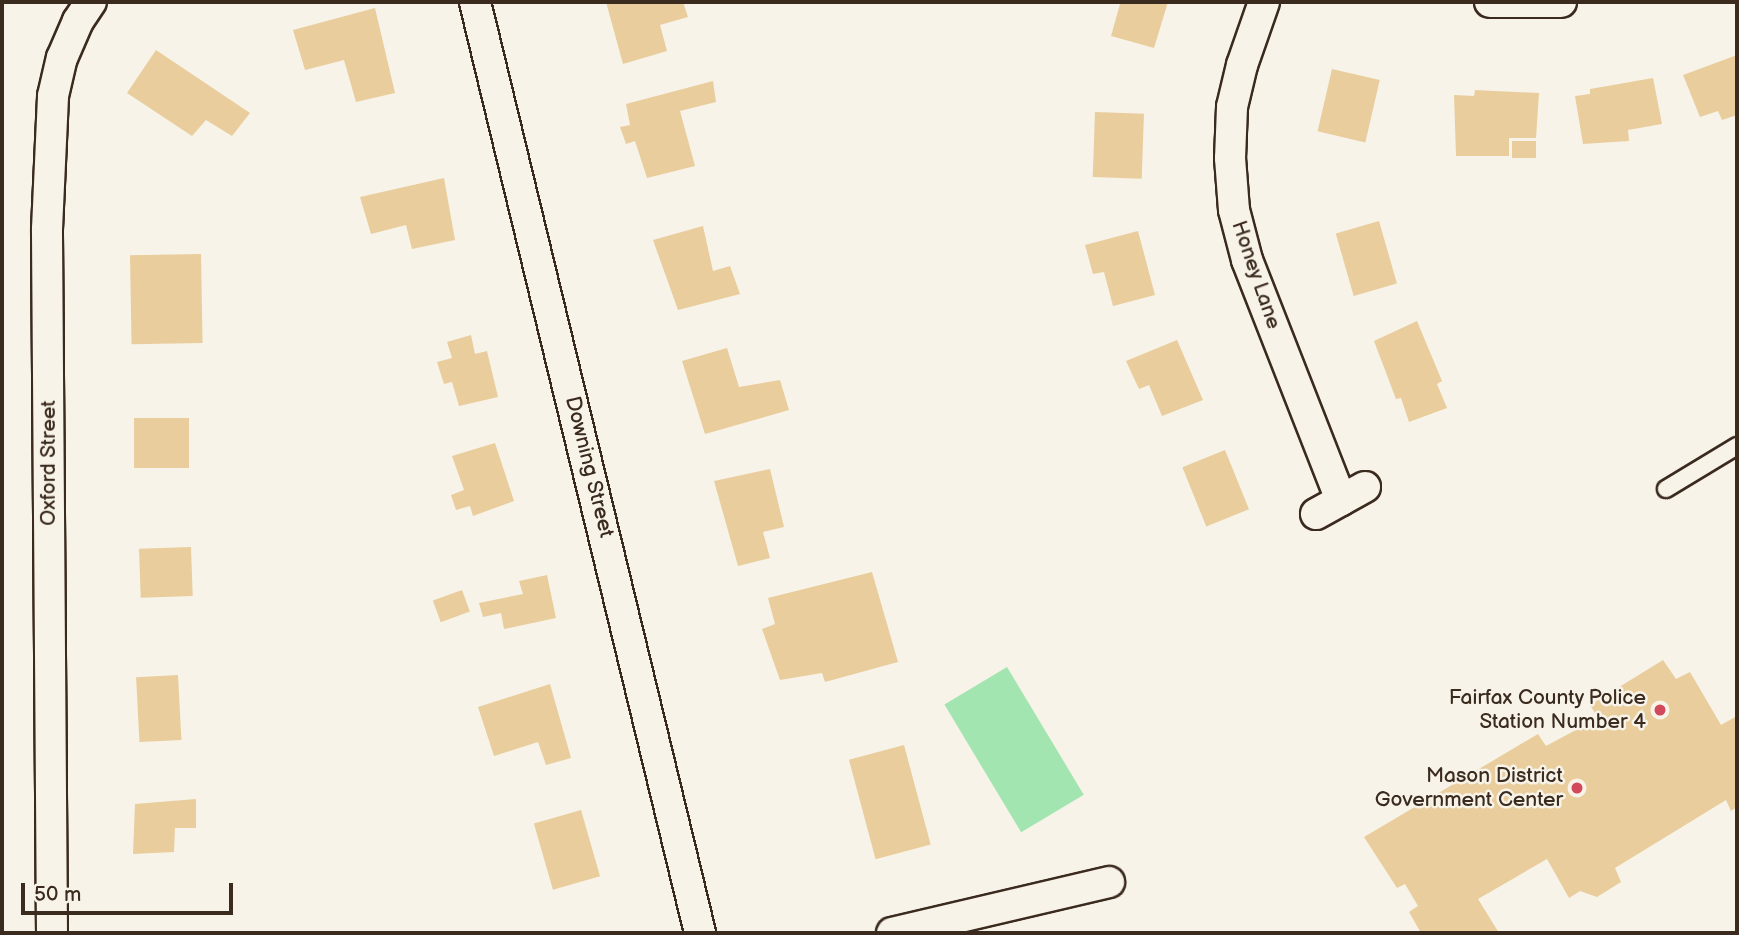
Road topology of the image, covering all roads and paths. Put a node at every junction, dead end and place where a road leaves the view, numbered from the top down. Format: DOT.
graph roads {
  1 [pos="90,2"];
  2 [pos="475,2"];
  3 [pos="1264,2"];
  4 [pos="1490,2"];
  5 [pos="1561,2"];
  6 [pos="1737,446"];
  7 [pos="1666,489"];
  8 [pos="1341,500"];
  9 [pos="1109,883"];
  10 [pos="52,933"];
  11 [pos="700,933"];
  12 [pos="892,933"];
  1 -- 10 [label="street, Oxford Street"];
  2 -- 11 [label="street, Downing Street"];
  3 -- 8 [label="street, Honey Lane"];
  4 -- 5 [label="street"];
  6 -- 7 [label="lane"];
  9 -- 12 [label="street"];
}
